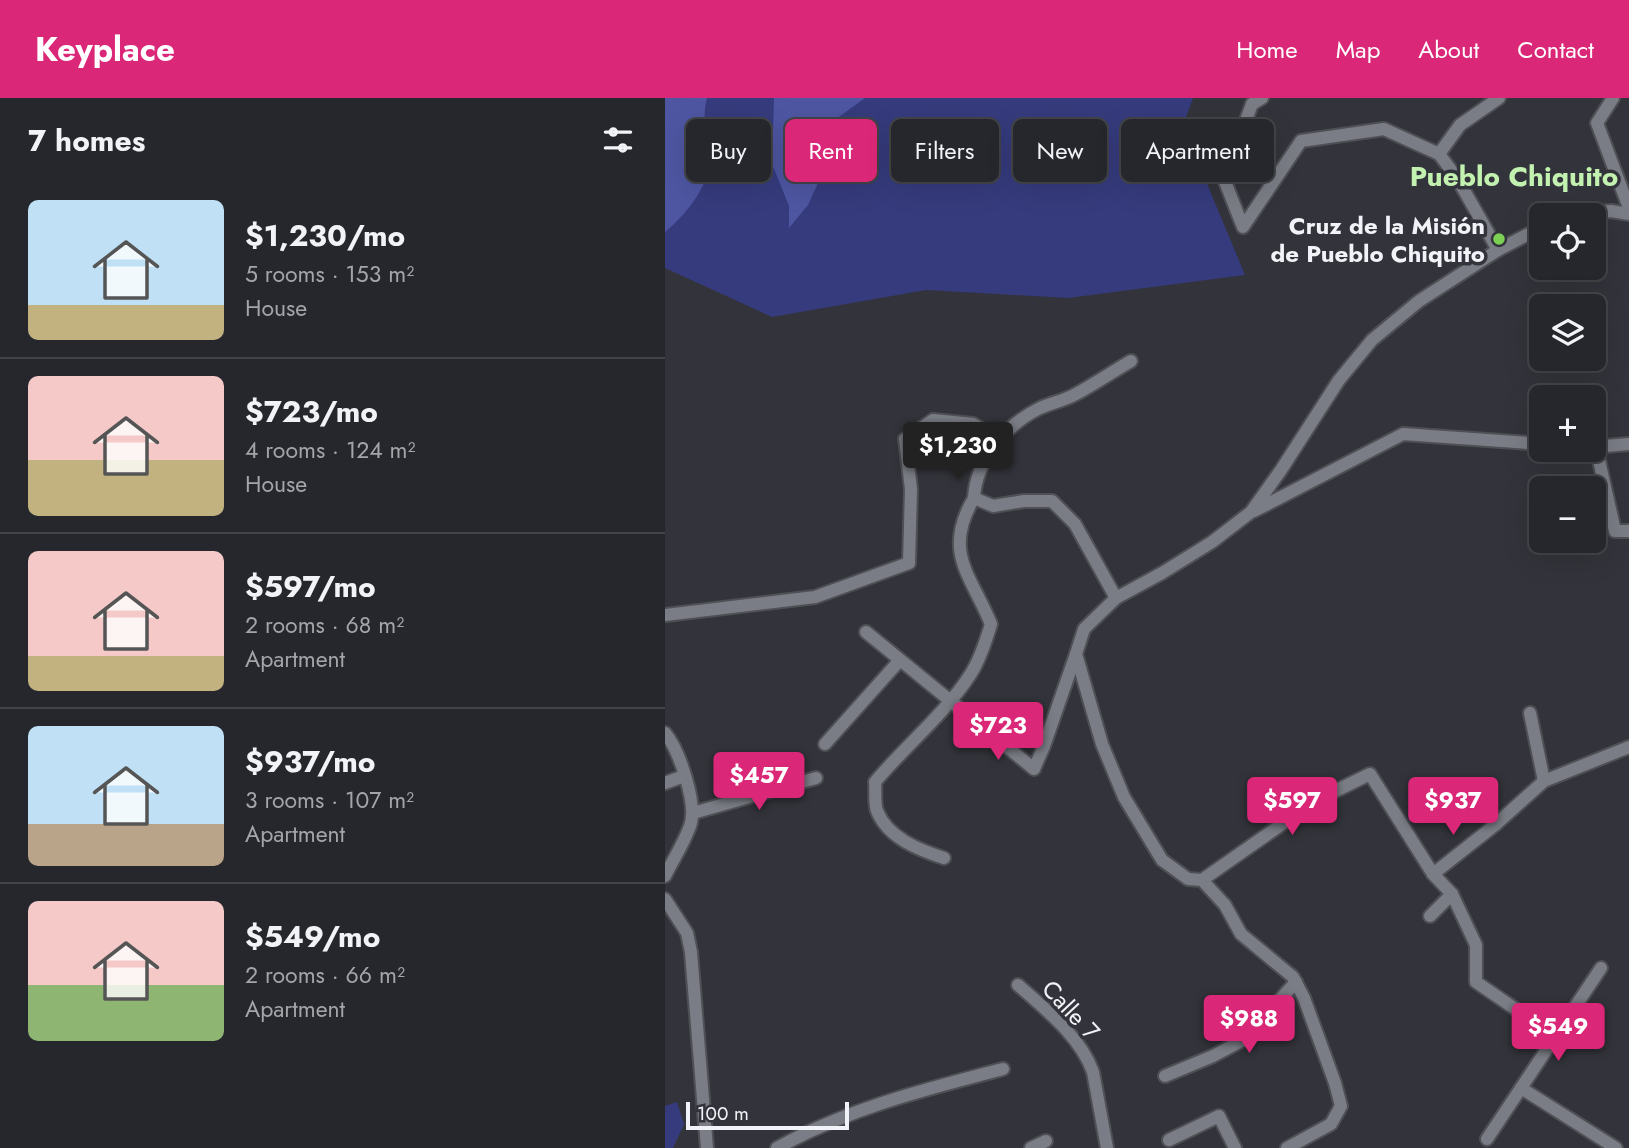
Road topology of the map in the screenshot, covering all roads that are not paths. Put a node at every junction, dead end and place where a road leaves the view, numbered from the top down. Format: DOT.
graph roads {
  1 [pos="1262,98"];
  2 [pos="1499,98"];
  3 [pos="1613,98"];
  4 [pos="1439,153"];
  5 [pos="1629,208"];
  6 [pos="1606,211"];
  7 [pos="1629,214"];
  8 [pos="1529,234"];
  9 [pos="1498,250"];
  10 [pos="1131,361"];
  11 [pos="1000,440"];
  12 [pos="1529,443"];
  13 [pos="1629,444"];
  14 [pos="1606,446"];
  15 [pos="1599,462"];
  16 [pos="974,498"];
  17 [pos="1251,512"];
  18 [pos="1629,531"];
  19 [pos="1116,598"];
  20 [pos="665,615"];
  21 [pos="866,632"];
  22 [pos="1076,654"];
  23 [pos="900,660"];
  24 [pos="949,701"];
  25 [pos="1530,713"];
  26 [pos="665,733"];
  27 [pos="825,744"];
  28 [pos="1629,747"];
  29 [pos="684,776"];
  30 [pos="816,778"];
  31 [pos="1544,781"];
  32 [pos="665,783"];
  33 [pos="693,813"];
  34 [pos="944,858"];
  35 [pos="1433,874"];
  36 [pos="665,876"];
  37 [pos="1202,880"];
  38 [pos="1453,894"];
  39 [pos="665,899"];
  40 [pos="1430,916"];
  41 [pos="1601,968"];
  42 [pos="1296,982"];
  43 [pos="1018,985"];
  44 [pos="1555,1036"];
  45 [pos="1003,1069"];
  46 [pos="1165,1076"];
  47 [pos="1521,1088"];
  48 [pos="1487,1139"];
  49 [pos="1169,1140"];
  50 [pos="1046,1141"];
  51 [pos="707,1148"];
  52 [pos="777,1148"];
  53 [pos="1031,1148"];
  54 [pos="1107,1148"];
  55 [pos="1235,1148"];
  56 [pos="1287,1148"];
  57 [pos="1616,1148"];
  1 -- 4 [label="street"];
  2 -- 4 [label="street"];
  3 -- 5 [label="street"];
  4 -- 9 [label="street"];
  6 -- 7 [label="street"];
  8 -- 9 [label="street"];
  9 -- 17 [label="street"];
  10 -- 11 [label="street"];
  11 -- 16 [label="street"];
  11 -- 20 [label="street"];
  12 -- 17 [label="street"];
  13 -- 14 [label="street"];
  15 -- 18 [label="street"];
  16 -- 19 [label="street"];
  16 -- 24 [label="street"];
  17 -- 19 [label="street"];
  19 -- 22 [label="street"];
  21 -- 23 [label="street"];
  22 -- 24 [label="street"];
  22 -- 37 [label="street"];
  23 -- 24 [label="street"];
  23 -- 27 [label="street"];
  24 -- 34 [label="street"];
  25 -- 31 [label="street"];
  26 -- 29 [label="street"];
  28 -- 31 [label="street"];
  29 -- 32 [label="street"];
  29 -- 33 [label="street"];
  30 -- 33 [label="street"];
  31 -- 35 [label="street"];
  33 -- 36 [label="street"];
  35 -- 37 [label="street"];
  35 -- 38 [label="street"];
  37 -- 42 [label="street"];
  38 -- 40 [label="street"];
  38 -- 44 [label="street"];
  39 -- 51 [label="street"];
  41 -- 44 [label="street"];
  42 -- 46 [label="street"];
  42 -- 56 [label="street"];
  43 -- 54 [label="street, Calle 7"];
  44 -- 47 [label="street"];
  45 -- 52 [label="street"];
  47 -- 48 [label="street"];
  47 -- 57 [label="street"];
  49 -- 55 [label="street"];
  50 -- 53 [label="street"];
}
